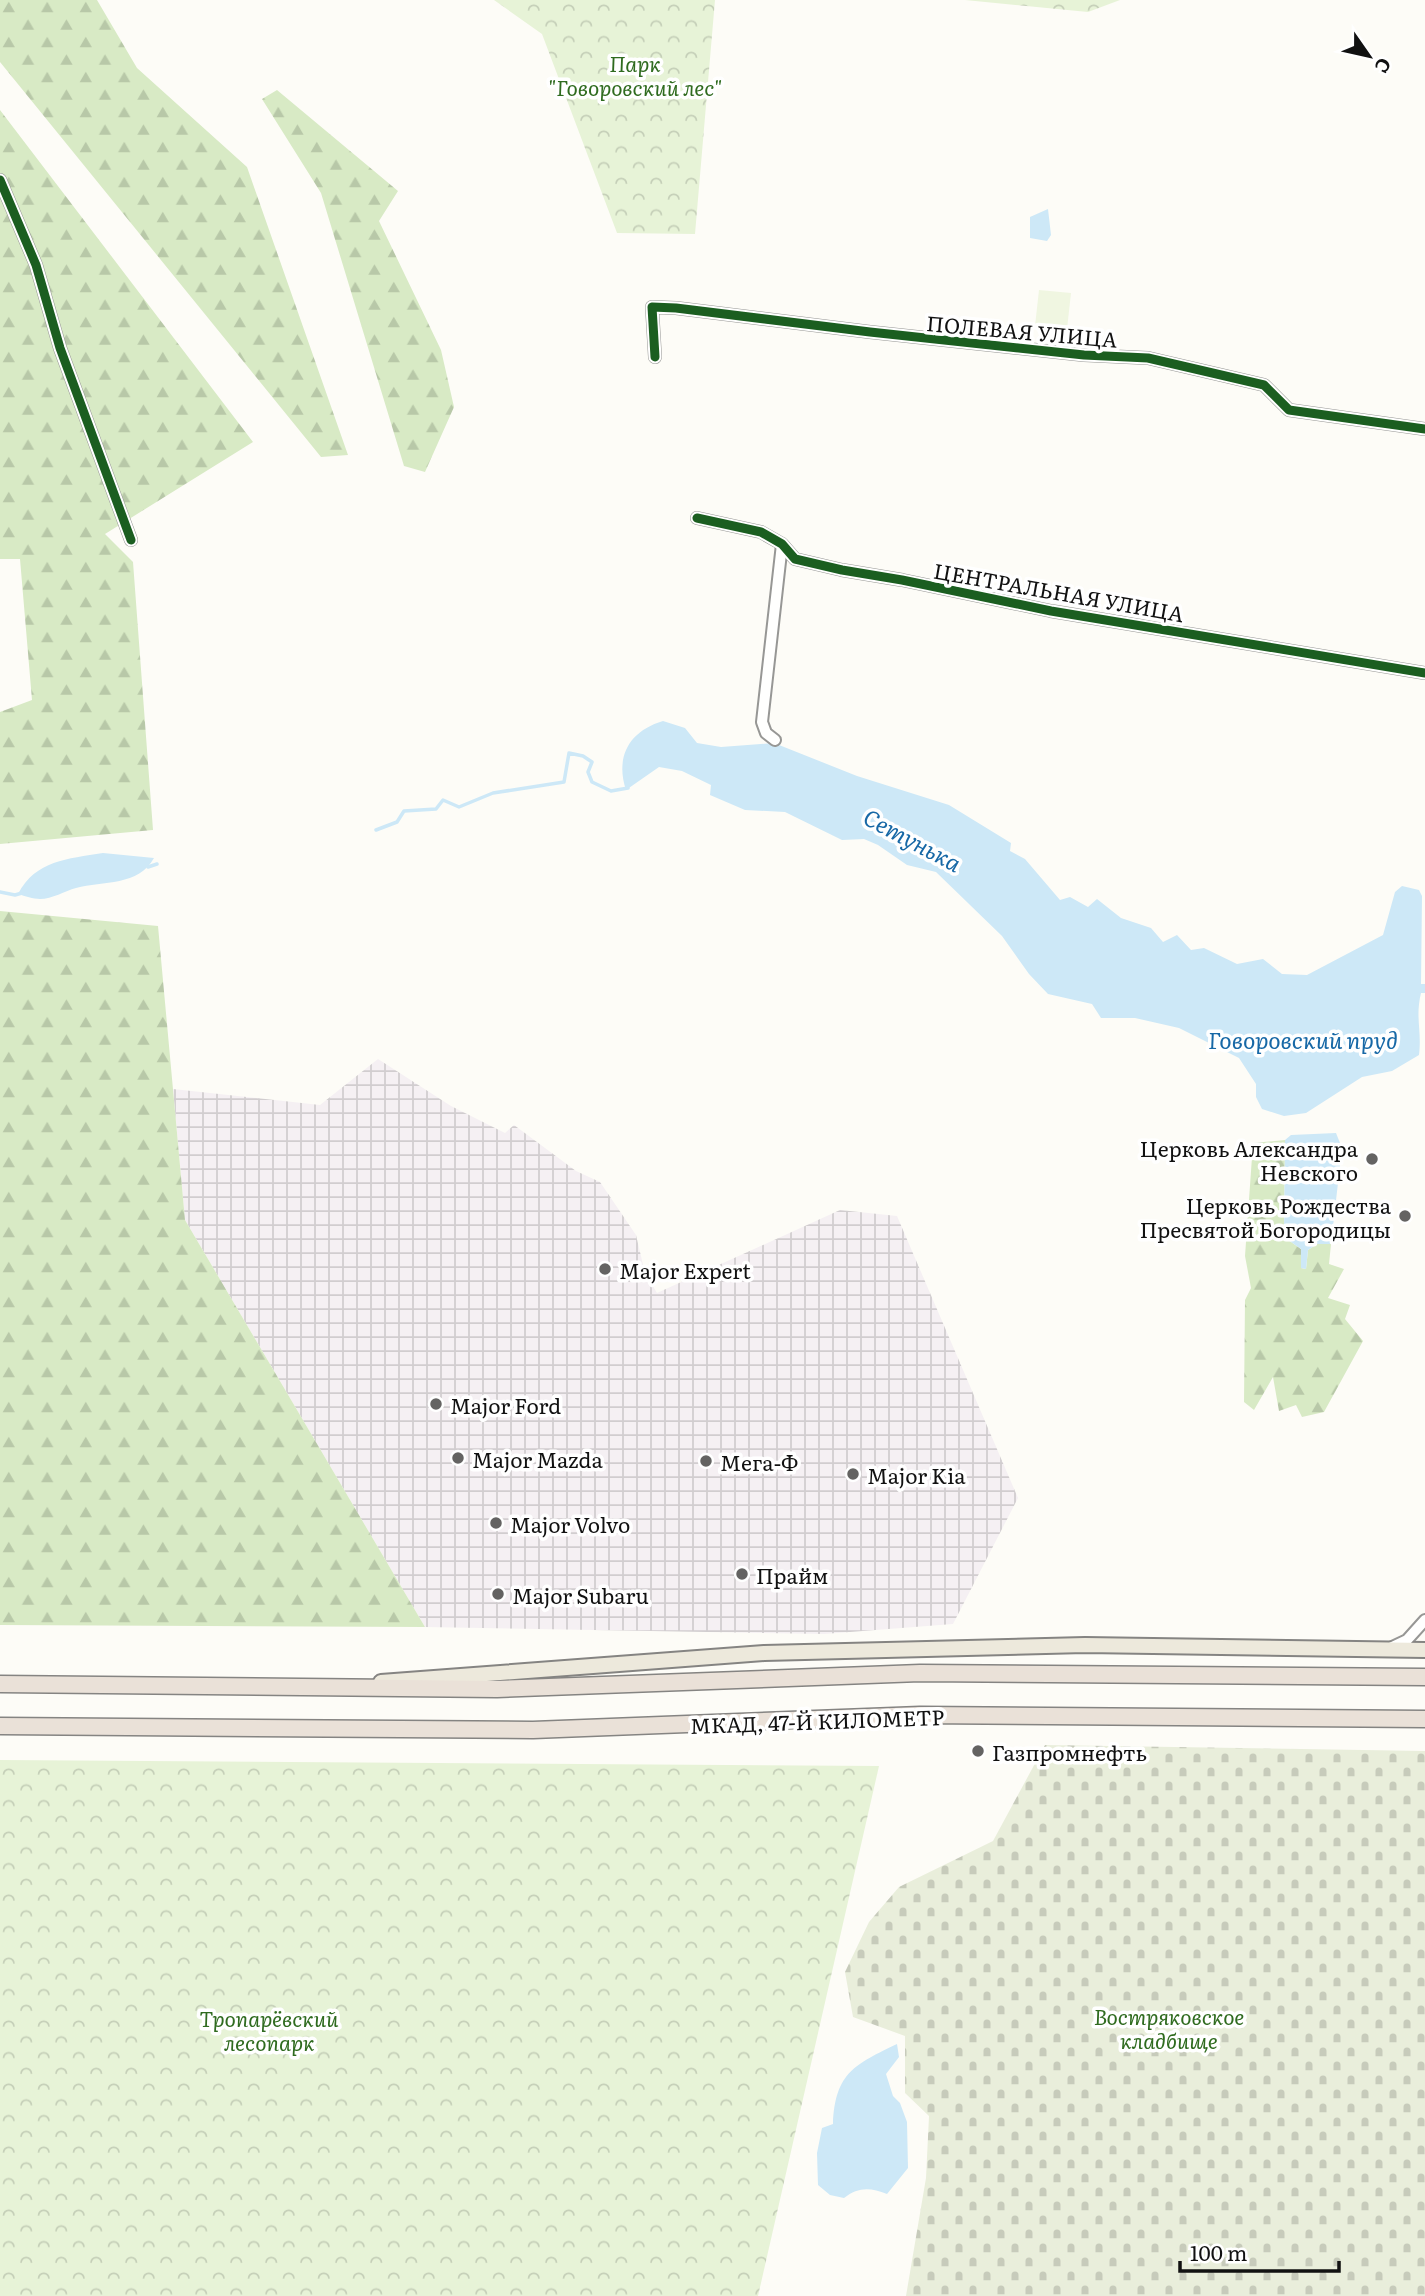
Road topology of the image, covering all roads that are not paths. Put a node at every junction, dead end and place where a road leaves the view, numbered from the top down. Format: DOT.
graph roads {
  1 [pos="0,180"];
  2 [pos="655,357"];
  3 [pos="1425,429"];
  4 [pos="697,517"];
  5 [pos="131,540"];
  6 [pos="782,544"];
  7 [pos="1425,673"];
  8 [pos="775,740"];
  9 [pos="1425,1620"];
  10 [pos="1386,1650"];
  11 [pos="1425,1650"];
  12 [pos="1425,1677"];
  13 [pos="0,1684"];
  14 [pos="326,1687"];
  15 [pos="1425,1719"];
  16 [pos="0,1726"];
  1 -- 5 [label="street"];
  2 -- 3 [label="street, ПОЛЕВАЯ УЛИЦА"];
  4 -- 6 [label="street, ЦЕНТРАЛЬНАЯ УЛИЦА"];
  6 -- 7 [label="street, ЦЕНТРАЛЬНАЯ УЛИЦА"];
  6 -- 8 [label="street"];
  9 -- 10 [label="street"];
  10 -- 11 [label="main road"];
  10 -- 14 [label="main road"];
  12 -- 14 [label="highway, МКАД, 47-Й КИЛОМЕТР"];
  13 -- 14 [label="highway, МКАД, 47-Й КИЛОМЕТР"];
  15 -- 16 [label="highway, МКАД, 47-Й КИЛОМЕТР"];
}
